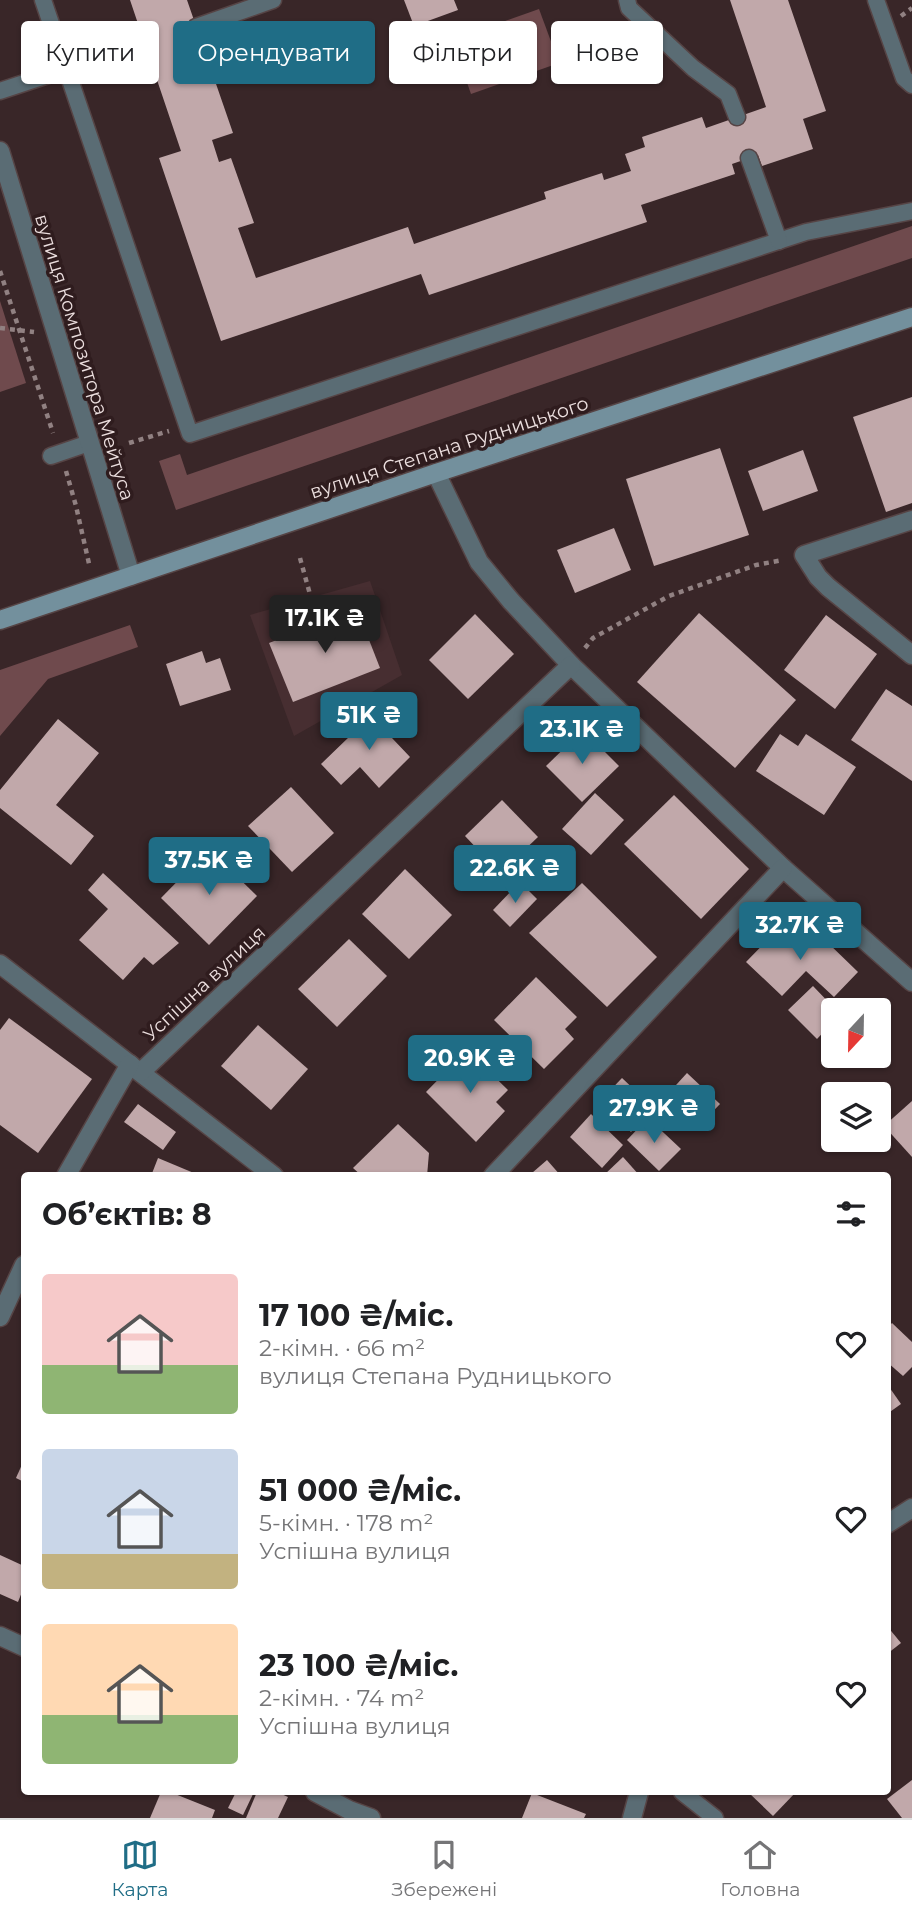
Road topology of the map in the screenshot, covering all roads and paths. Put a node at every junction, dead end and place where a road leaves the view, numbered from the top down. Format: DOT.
graph roads {
  1 [pos="43,0"];
  2 [pos="274,0"];
  3 [pos="627,0"];
  4 [pos="876,0"];
  5 [pos="50,21"];
  6 [pos="214,21"];
  7 [pos="23,84"];
  8 [pos="73,84"];
  9 [pos="912,85"];
  10 [pos="0,91"];
  11 [pos="737,117"];
  12 [pos="0,150"];
  13 [pos="749,158"];
  14 [pos="912,211"];
  15 [pos="779,241"];
  16 [pos="0,271"];
  17 [pos="912,317"];
  18 [pos="0,328"];
  19 [pos="19,330"];
  20 [pos="56,334"];
  21 [pos="187,425"];
  22 [pos="89,443"];
  23 [pos="129,443"];
  24 [pos="55,454"];
  25 [pos="436,472"];
  26 [pos="912,520"];
  27 [pos="804,555"];
  28 [pos="300,558"];
  29 [pos="90,569"];
  30 [pos="131,576"];
  31 [pos="311,598"];
  32 [pos="0,620"];
  33 [pos="912,655"];
  34 [pos="570,665"];
  35 [pos="783,868"];
  36 [pos="0,964"];
  37 [pos="912,982"];
  38 [pos="136,1068"];
  39 [pos="69,1172"];
  40 [pos="269,1172"];
  41 [pos="498,1172"];
  42 [pos="21,1272"];
  43 [pos="0,1317"];
  44 [pos="912,1508"];
  45 [pos="891,1521"];
  46 [pos="0,1636"];
  47 [pos="21,1646"];
  48 [pos="321,1795"];
  49 [pos="638,1795"];
  50 [pos="686,1795"];
  51 [pos="371,1818"];
  52 [pos="632,1818"];
  53 [pos="715,1818"];
  1 -- 5 [label="lane"];
  2 -- 6 [label="lane"];
  3 -- 11 [label="lane"];
  4 -- 9 [label="lane"];
  7 -- 10 [label="lane"];
  8 -- 21 [label="lane"];
  12 -- 20 [label="street, вулиця Композитора Мейтуса"];
  13 -- 15 [label="lane"];
  14 -- 15 [label="lane"];
  15 -- 21 [label="lane"];
  16 -- 19 [label="path"];
  17 -- 25 [label="main road, вулиця Степана Рудницького"];
  18 -- 19 [label="path"];
  19 -- 20 [label="path"];
  19 -- 24 [label="path"];
  20 -- 22 [label="street, вулиця Композитора Мейтуса"];
  21 -- 23 [label="path"];
  22 -- 24 [label="lane"];
  22 -- 30 [label="street, вулиця Композитора Мейтуса"];
  24 -- 29 [label="path"];
  25 -- 30 [label="main road, вулиця Степана Рудницького"];
  25 -- 34 [label="street"];
  26 -- 27 [label="street"];
  27 -- 33 [label="street"];
  27 -- 34 [label="path"];
  28 -- 31 [label="path"];
  30 -- 32 [label="main road, вулиця Степана Рудницького"];
  34 -- 35 [label="street"];
  34 -- 38 [label="street, Успішна вулиця"];
  35 -- 37 [label="street"];
  35 -- 41 [label="street"];
  36 -- 38 [label="street"];
  38 -- 39 [label="street, Успішна вулиця"];
  38 -- 40 [label="street"];
  42 -- 43 [label="street"];
  44 -- 45 [label="street"];
  46 -- 47 [label="street"];
  48 -- 51 [label="street"];
  49 -- 52 [label="street"];
  50 -- 53 [label="lane"];
}
